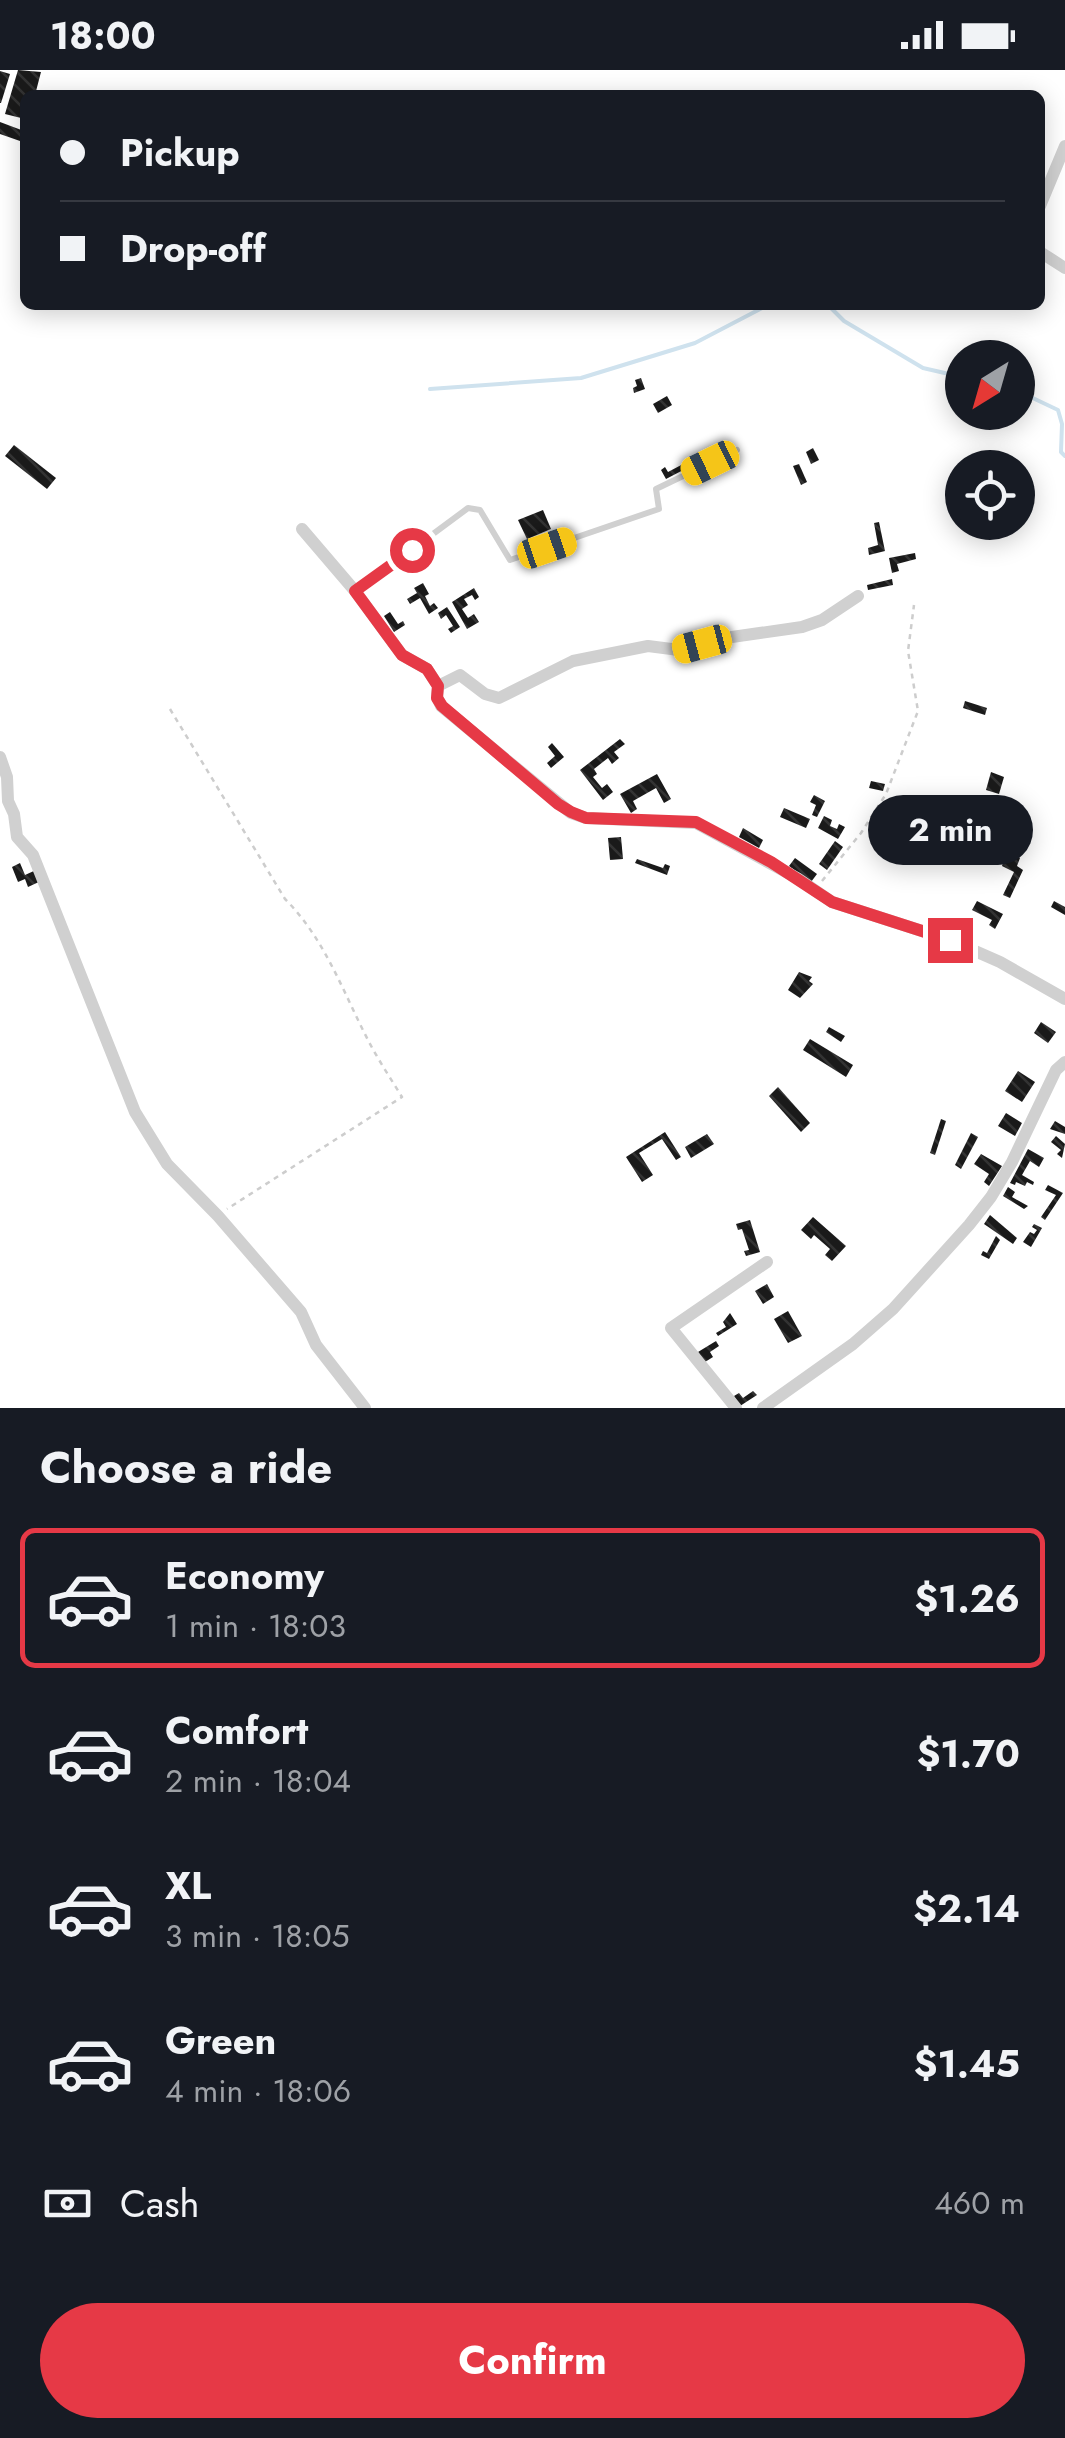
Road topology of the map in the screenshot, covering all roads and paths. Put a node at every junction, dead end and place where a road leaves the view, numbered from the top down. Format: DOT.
graph roads {
  1 [pos="1065,146"];
  2 [pos="1045,194"];
  3 [pos="737,450"];
  4 [pos="302,529"];
  5 [pos="355,591"];
  6 [pos="858,596"];
  7 [pos="914,605"];
  8 [pos="438,686"];
  9 [pos="170,709"];
  10 [pos="1,759"];
  11 [pos="814,890"];
  12 [pos="1065,998"];
  13 [pos="1065,1062"];
  14 [pos="218,1216"];
  15 [pos="766,1262"];
  16 [pos="365,1408"];
  17 [pos="736,1408"];
  18 [pos="763,1408"];
  1 -- 2 [label="street"];
  3 -- 5 [label="lane"];
  4 -- 5 [label="street"];
  5 -- 8 [label="street"];
  6 -- 8 [label="street"];
  7 -- 11 [label="path"];
  8 -- 11 [label="street"];
  9 -- 14 [label="path"];
  10 -- 14 [label="street"];
  11 -- 12 [label="street"];
  13 -- 18 [label="street"];
  14 -- 16 [label="street"];
  15 -- 17 [label="street"];
}
